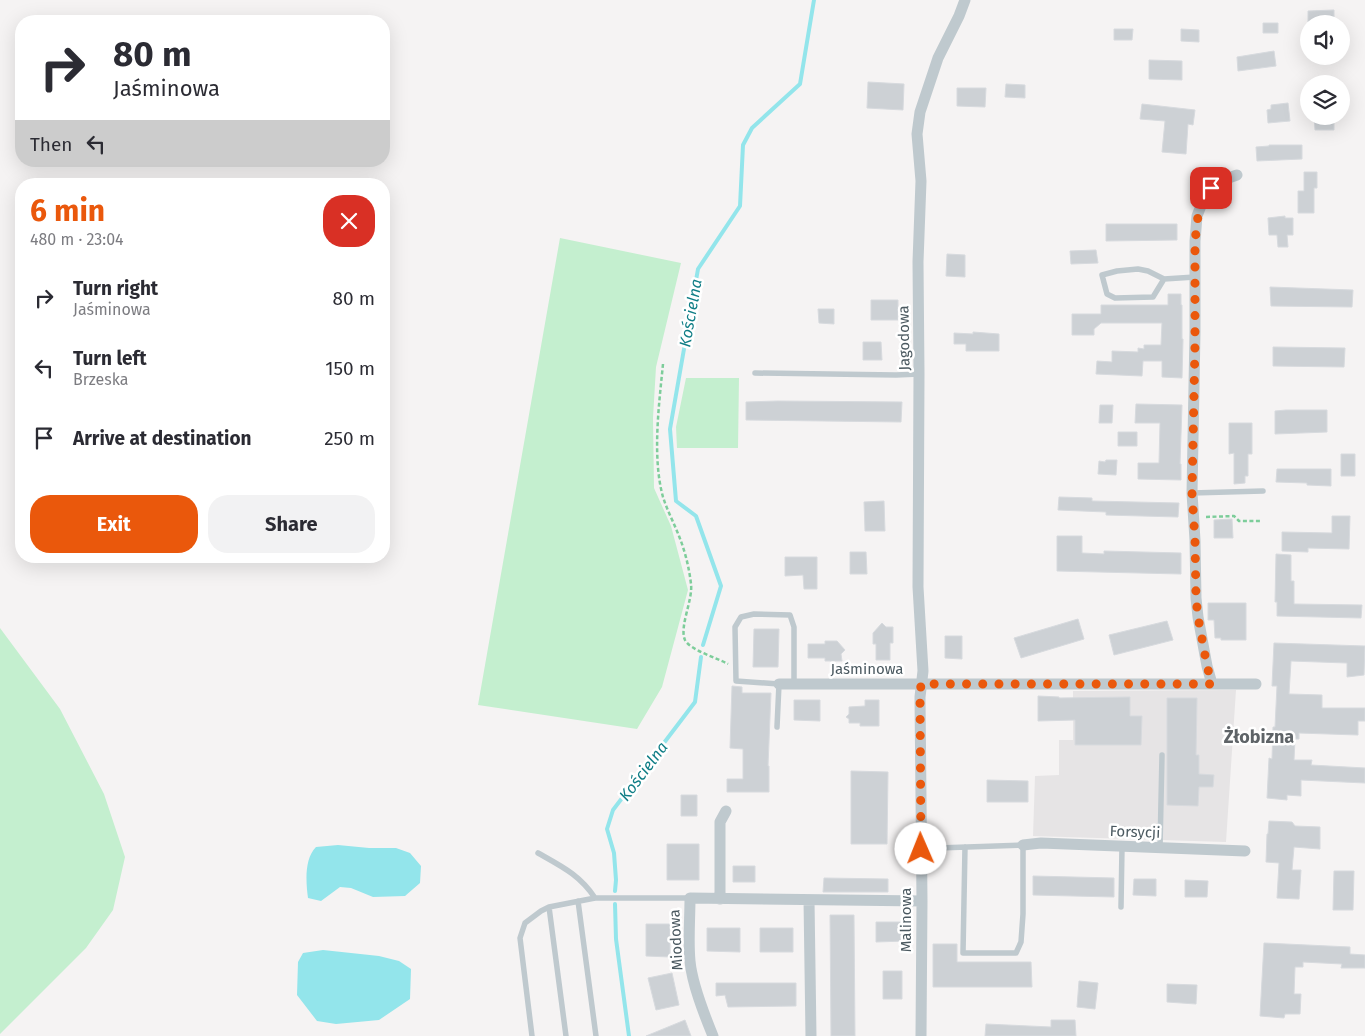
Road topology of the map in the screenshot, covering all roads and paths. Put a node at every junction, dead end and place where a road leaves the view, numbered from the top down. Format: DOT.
graph roads {
  1 [pos="965,0"];
  2 [pos="1237,175"];
  3 [pos="1164,278"];
  4 [pos="1195,278"];
  5 [pos="663,364"];
  6 [pos="755,374"];
  7 [pos="919,374"];
  8 [pos="1263,492"];
  9 [pos="1192,493"];
  10 [pos="1194,517"];
  11 [pos="1262,521"];
  12 [pos="735,669"];
  13 [pos="778,684"];
  14 [pos="794,684"];
  15 [pos="921,684"];
  16 [pos="1212,684"];
  17 [pos="1256,684"];
  18 [pos="777,727"];
  19 [pos="1162,754"];
  20 [pos="726,812"];
  21 [pos="1023,845"];
  22 [pos="1122,846"];
  23 [pos="965,847"];
  24 [pos="938,848"];
  25 [pos="1160,848"];
  26 [pos="1245,851"];
  27 [pos="538,853"];
  28 [pos="595,898"];
  29 [pos="690,898"];
  30 [pos="720,899"];
  31 [pos="809,900"];
  32 [pos="578,901"];
  33 [pos="922,901"];
  34 [pos="549,907"];
  35 [pos="1121,907"];
  36 [pos="532,1036"];
  37 [pos="566,1036"];
  38 [pos="596,1036"];
  39 [pos="712,1036"];
  40 [pos="811,1036"];
  41 [pos="921,1036"];
  1 -- 7 [label="street, Jagodowa"];
  2 -- 4 [label="street"];
  3 -- 3 [label="lane"];
  3 -- 4 [label="lane"];
  4 -- 9 [label="street"];
  5 -- 12 [label="path"];
  6 -- 7 [label="lane"];
  7 -- 15 [label="street, Jagodowa"];
  8 -- 9 [label="lane"];
  9 -- 10 [label="street"];
  10 -- 11 [label="path"];
  10 -- 16 [label="street"];
  12 -- 13 [label="lane"];
  12 -- 14 [label="lane"];
  13 -- 14 [label="street, Jaśminowa"];
  13 -- 18 [label="lane"];
  14 -- 15 [label="street, Jaśminowa"];
  15 -- 16 [label="street, Jaśminowa"];
  15 -- 33 [label="street, Malinowa"];
  16 -- 17 [label="street, Jaśminowa"];
  19 -- 25 [label="lane"];
  20 -- 30 [label="street"];
  21 -- 22 [label="street, Forsycji"];
  21 -- 23 [label="lane"];
  21 -- 23 [label="lane"];
  22 -- 25 [label="street, Forsycji"];
  22 -- 35 [label="lane"];
  23 -- 24 [label="lane"];
  25 -- 26 [label="street, Forsycji"];
  27 -- 28 [label="lane"];
  28 -- 29 [label="lane"];
  28 -- 32 [label="lane"];
  29 -- 30 [label="street"];
  29 -- 39 [label="street, Miodowa"];
  30 -- 31 [label="street"];
  31 -- 33 [label="street"];
  31 -- 40 [label="street"];
  32 -- 34 [label="lane"];
  32 -- 38 [label="lane"];
  33 -- 41 [label="street, Malinowa"];
  34 -- 36 [label="lane"];
  34 -- 37 [label="lane"];
}
